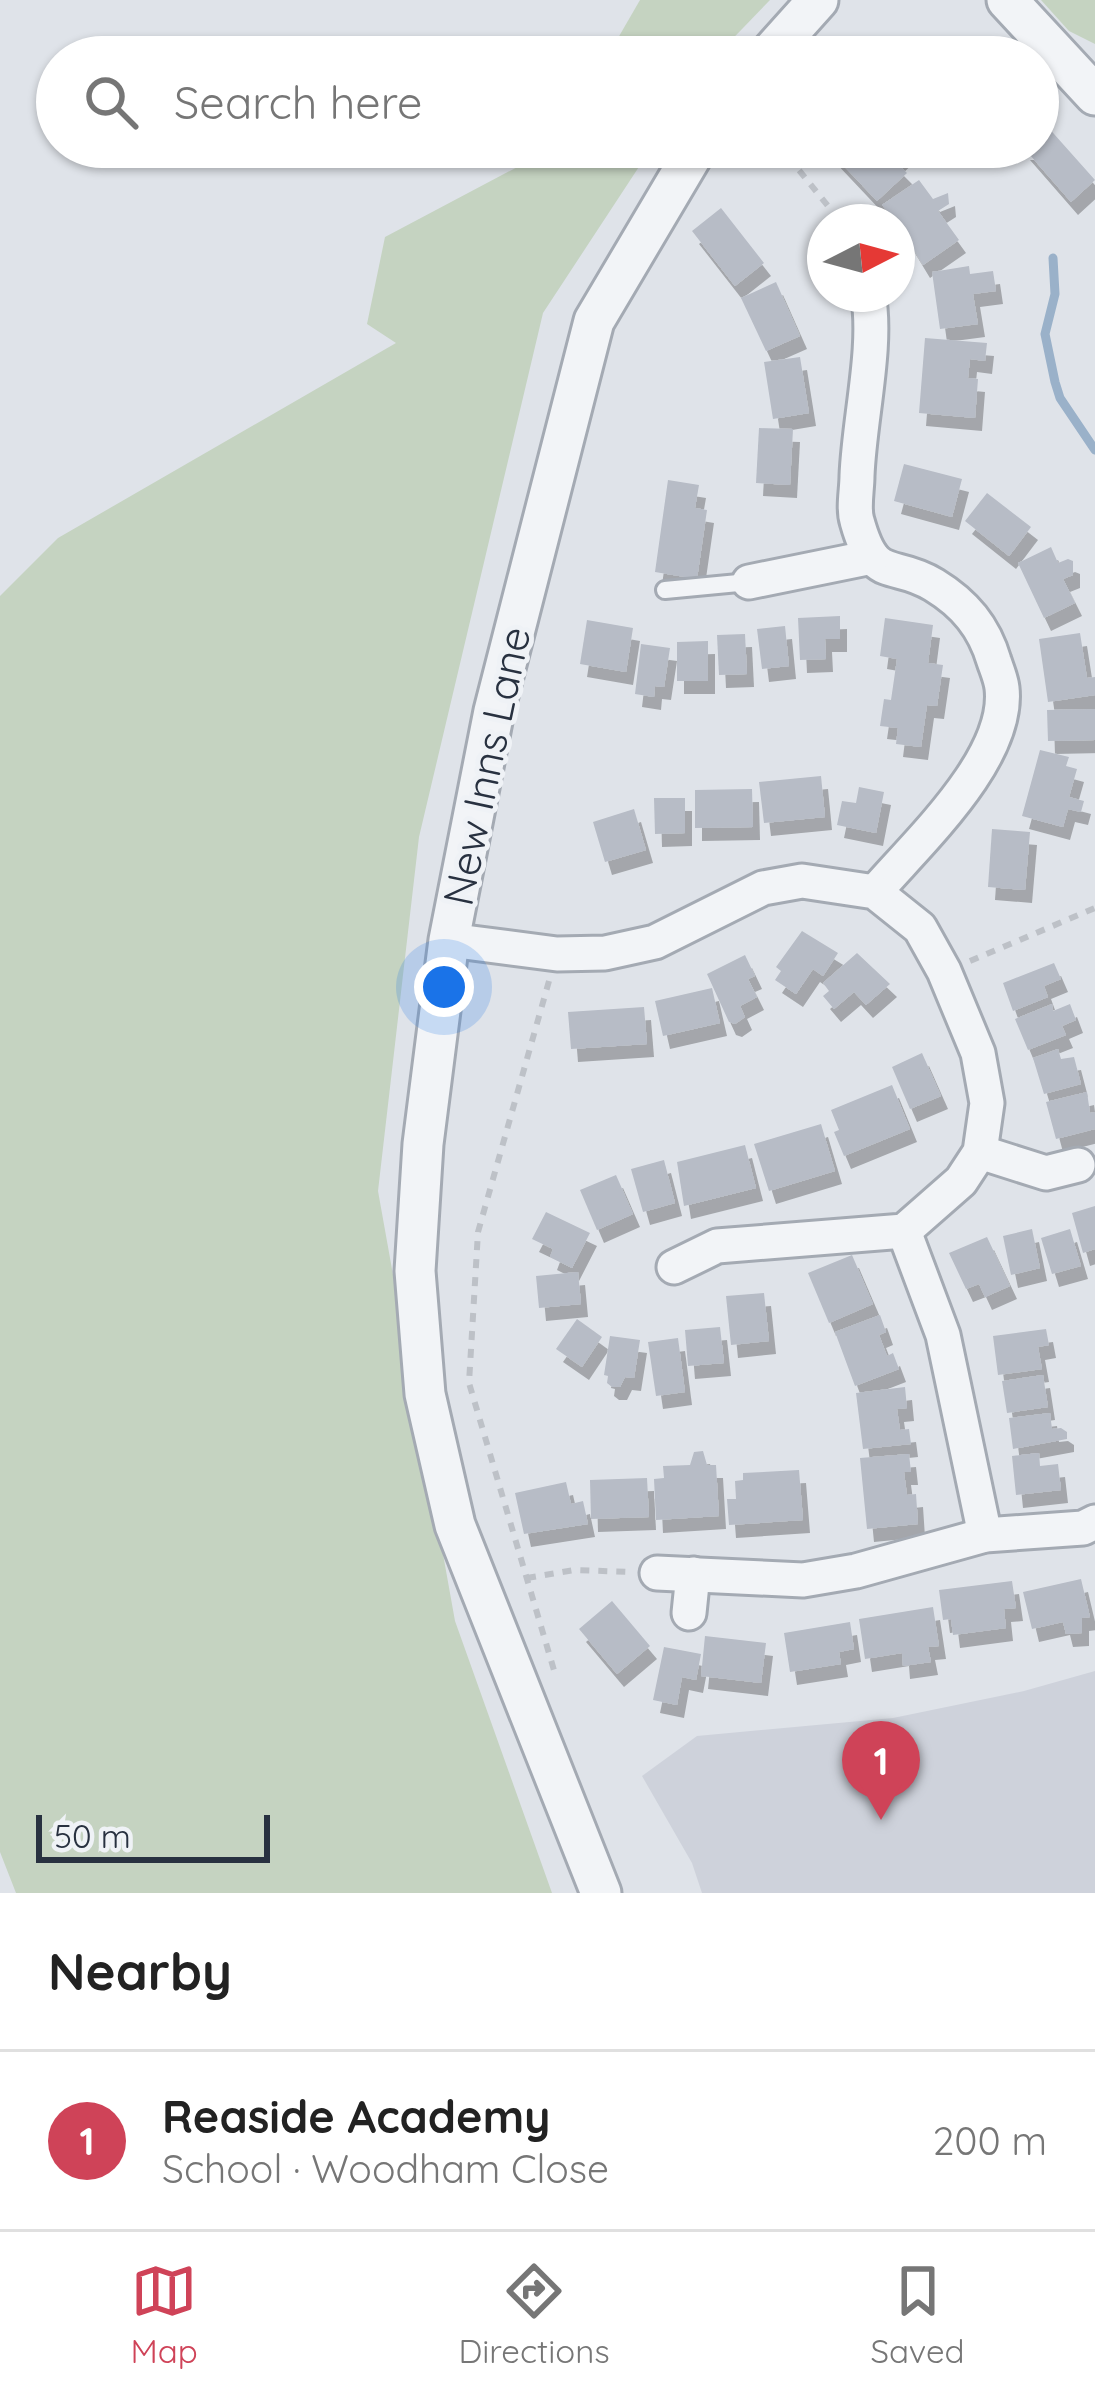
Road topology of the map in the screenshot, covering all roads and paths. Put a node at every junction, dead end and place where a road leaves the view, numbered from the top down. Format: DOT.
graph roads {
  1 [pos="818,0"];
  2 [pos="1006,0"];
  3 [pos="786,36"];
  4 [pos="1040,36"];
  5 [pos="1059,57"];
  6 [pos="1095,95"];
  7 [pos="682,168"];
  8 [pos="797,168"];
  9 [pos="826,204"];
  10 [pos="872,312"];
  11 [pos="872,557"];
  12 [pos="749,582"];
  13 [pos="665,590"];
  14 [pos="875,892"];
  15 [pos="1095,908"];
  16 [pos="449,940"];
  17 [pos="556,954"];
  18 [pos="944,971"];
  19 [pos="980,1152"];
  20 [pos="1078,1166"];
  21 [pos="904,1231"];
  22 [pos="674,1267"];
  23 [pos="1095,1522"];
  24 [pos="985,1535"];
  25 [pos="658,1573"];
  26 [pos="693,1574"];
  27 [pos="527,1578"];
  28 [pos="689,1612"];
  29 [pos="563,1694"];
  30 [pos="601,1893"];
  1 -- 3 [label="street"];
  2 -- 4 [label="street"];
  5 -- 6 [label="street"];
  7 -- 16 [label="street, New Inns Lane"];
  8 -- 9 [label="path"];
  10 -- 11 [label="street"];
  11 -- 12 [label="street"];
  11 -- 14 [label="street"];
  12 -- 13 [label="lane"];
  14 -- 17 [label="street"];
  14 -- 18 [label="street"];
  15 -- 18 [label="path"];
  16 -- 17 [label="street"];
  16 -- 30 [label="street, New Inns Lane"];
  17 -- 27 [label="path"];
  18 -- 19 [label="street"];
  19 -- 20 [label="street"];
  19 -- 21 [label="street"];
  21 -- 22 [label="street"];
  21 -- 24 [label="street"];
  23 -- 24 [label="street"];
  24 -- 26 [label="street"];
  25 -- 26 [label="street"];
  25 -- 27 [label="path"];
  26 -- 28 [label="street"];
  27 -- 29 [label="path"];
}
